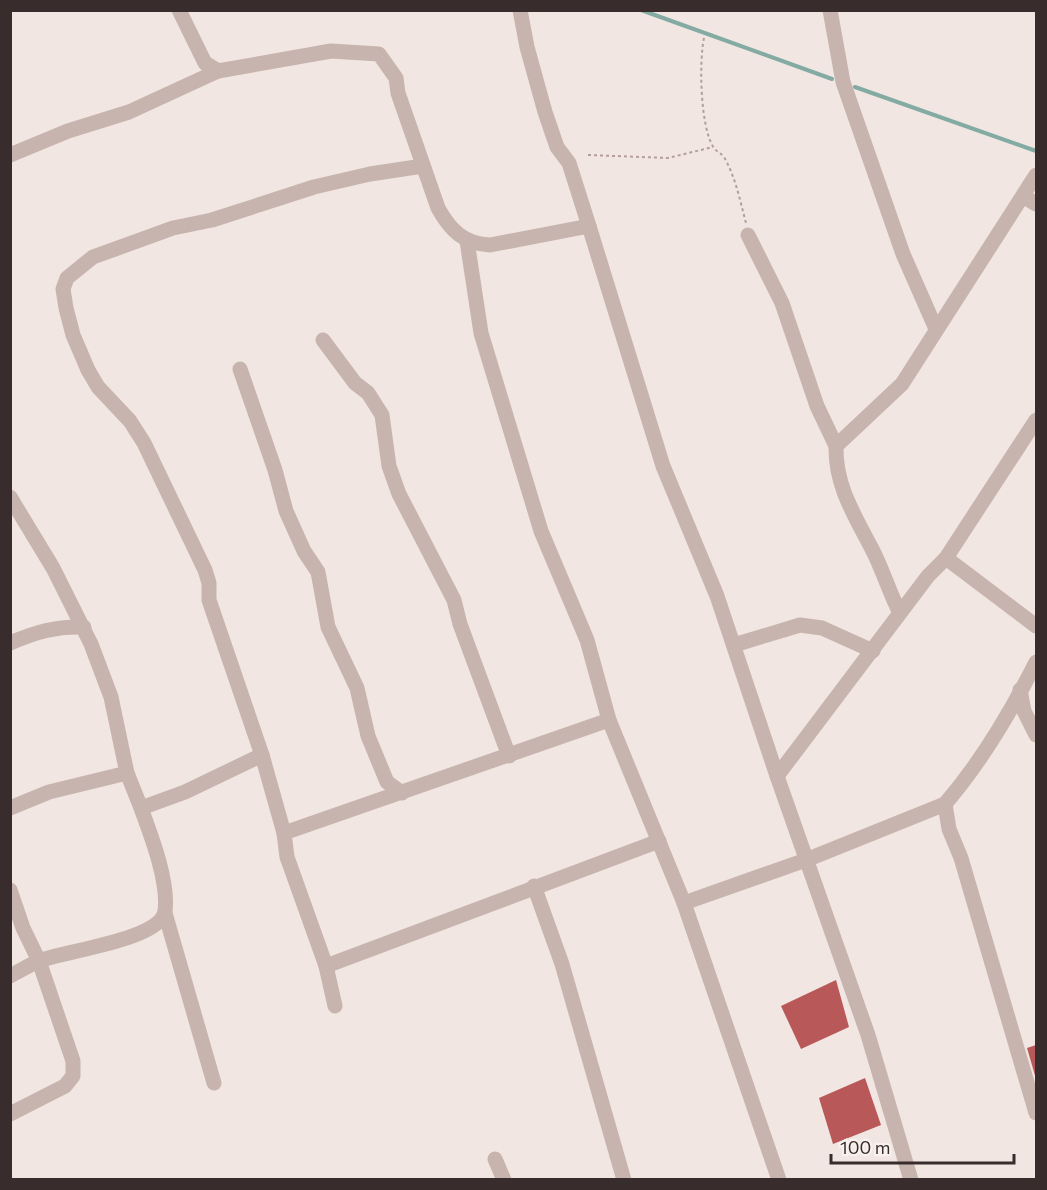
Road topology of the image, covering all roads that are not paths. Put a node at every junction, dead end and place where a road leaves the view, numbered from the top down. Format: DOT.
graph roads {
  1 [pos="179,10"];
  2 [pos="520,10"];
  3 [pos="830,10"];
  4 [pos="218,71"];
  5 [pos="10,155"];
  6 [pos="423,166"];
  7 [pos="1036,175"];
  8 [pos="1023,196"];
  9 [pos="1036,204"];
  10 [pos="589,226"];
  11 [pos="749,238"];
  12 [pos="467,241"];
  13 [pos="936,329"];
  14 [pos="323,340"];
  15 [pos="240,369"];
  16 [pos="1036,420"];
  17 [pos="836,446"];
  18 [pos="10,497"];
  19 [pos="946,558"];
  20 [pos="900,613"];
  21 [pos="1036,626"];
  22 [pos="84,627"];
  23 [pos="10,643"];
  24 [pos="734,645"];
  25 [pos="873,651"];
  26 [pos="1036,662"];
  27 [pos="1020,690"];
  28 [pos="609,720"];
  29 [pos="1036,735"];
  30 [pos="262,755"];
  31 [pos="509,756"];
  32 [pos="127,773"];
  33 [pos="777,776"];
  34 [pos="402,793"];
  35 [pos="945,804"];
  36 [pos="10,808"];
  37 [pos="141,808"];
  38 [pos="284,833"];
  39 [pos="659,841"];
  40 [pos="806,860"];
  41 [pos="534,886"];
  42 [pos="10,890"];
  43 [pos="684,903"];
  44 [pos="165,913"];
  45 [pos="39,961"];
  46 [pos="326,966"];
  47 [pos="10,976"];
  48 [pos="335,1006"];
  49 [pos="214,1083"];
  50 [pos="1036,1113"];
  51 [pos="10,1114"];
  52 [pos="495,1159"];
  53 [pos="908,1178"];
  54 [pos="504,1179"];
  55 [pos="624,1179"];
  56 [pos="779,1179"];
  1 -- 4 [label="street"];
  2 -- 10 [label="street"];
  3 -- 13 [label="street"];
  4 -- 5 [label="street"];
  4 -- 6 [label="street"];
  6 -- 12 [label="street"];
  6 -- 30 [label="street"];
  7 -- 8 [label="street"];
  8 -- 9 [label="street"];
  8 -- 13 [label="street"];
  10 -- 12 [label="street"];
  10 -- 24 [label="street"];
  11 -- 17 [label="street"];
  12 -- 28 [label="street"];
  13 -- 17 [label="street"];
  14 -- 31 [label="street"];
  15 -- 34 [label="street"];
  16 -- 19 [label="street"];
  17 -- 20 [label="street"];
  18 -- 22 [label="street"];
  19 -- 20 [label="street"];
  19 -- 21 [label="street"];
  20 -- 25 [label="street"];
  22 -- 23 [label="street"];
  22 -- 32 [label="street"];
  24 -- 25 [label="street"];
  24 -- 33 [label="street"];
  25 -- 33 [label="street"];
  26 -- 27 [label="street"];
  27 -- 29 [label="street"];
  27 -- 35 [label="street"];
  28 -- 31 [label="street"];
  28 -- 39 [label="street"];
  30 -- 37 [label="street"];
  30 -- 38 [label="street"];
  31 -- 34 [label="street"];
  32 -- 36 [label="street"];
  32 -- 37 [label="street"];
  33 -- 40 [label="street"];
  34 -- 38 [label="street"];
  35 -- 40 [label="street"];
  35 -- 50 [label="street"];
  37 -- 44 [label="street"];
  38 -- 46 [label="street"];
  39 -- 41 [label="street"];
  39 -- 43 [label="street"];
  40 -- 43 [label="street"];
  40 -- 53 [label="street"];
  41 -- 46 [label="street"];
  41 -- 55 [label="street"];
  42 -- 45 [label="street"];
  43 -- 56 [label="street"];
  44 -- 45 [label="street"];
  44 -- 49 [label="street"];
  45 -- 47 [label="street"];
  45 -- 51 [label="street"];
  46 -- 48 [label="street"];
  52 -- 54 [label="street"];
}
